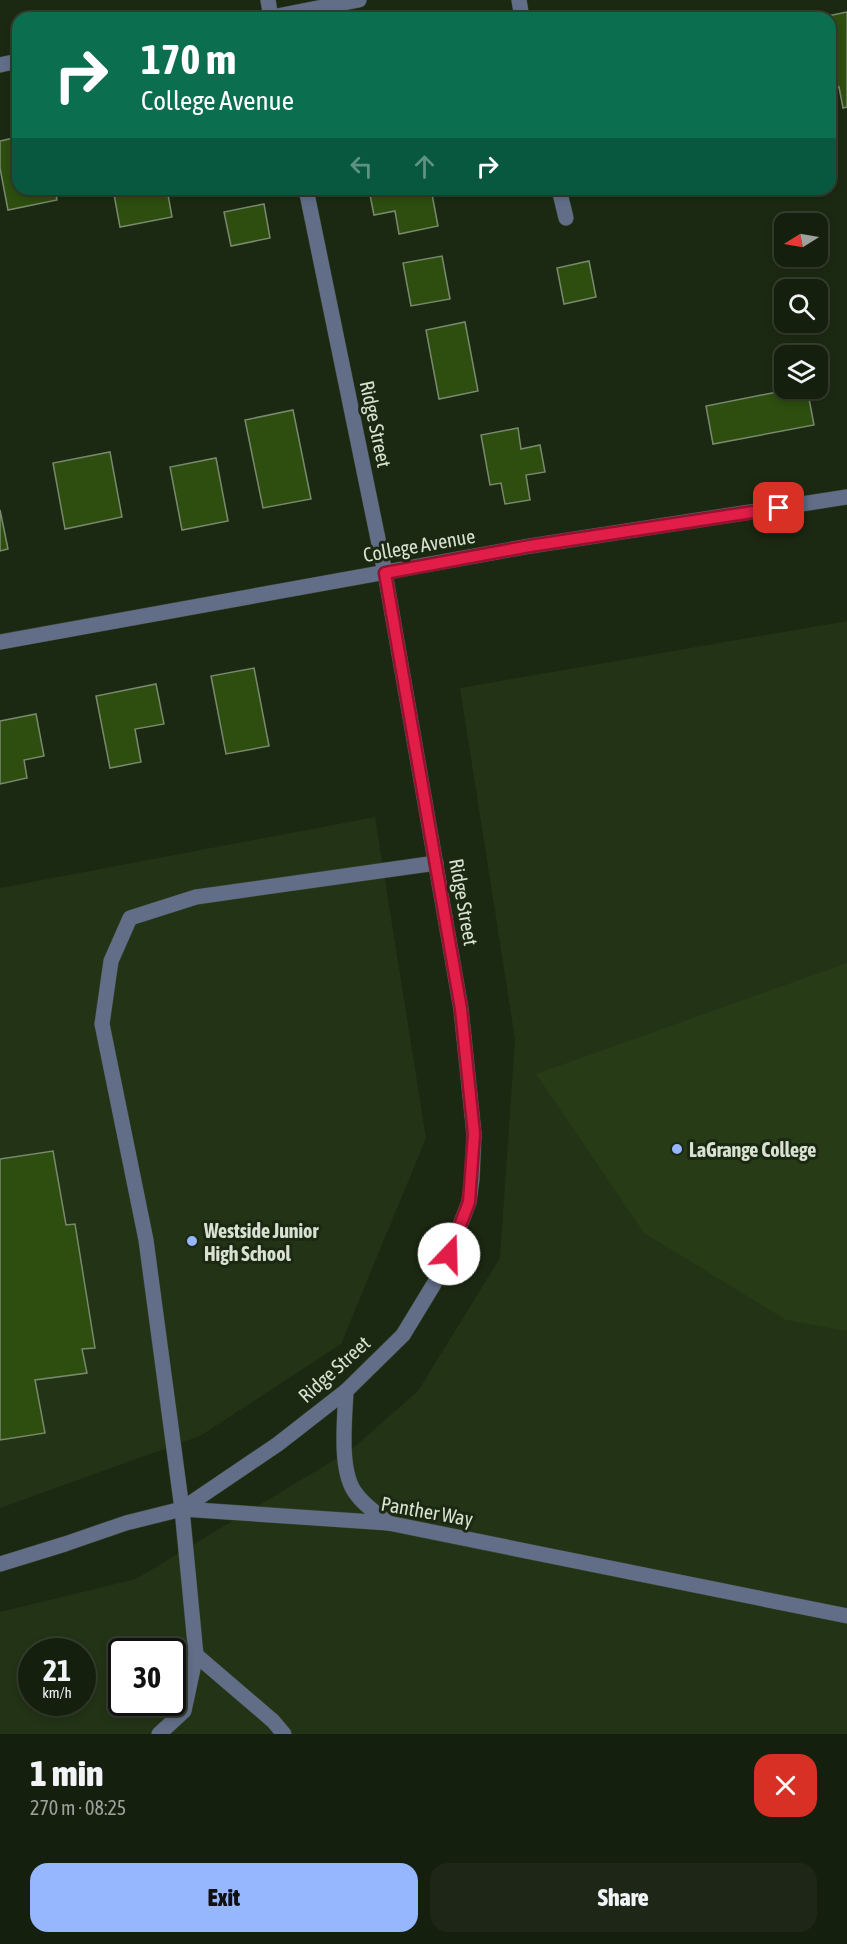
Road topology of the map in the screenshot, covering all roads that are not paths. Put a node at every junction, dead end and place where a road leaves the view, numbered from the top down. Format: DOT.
graph roads {
  1 [pos="359,0"];
  2 [pos="300,12"];
  3 [pos="307,195"];
  4 [pos="560,195"];
  5 [pos="566,218"];
  6 [pos="847,497"];
  7 [pos="385,573"];
  8 [pos="0,642"];
  9 [pos="436,863"];
  10 [pos="346,1391"];
  11 [pos="182,1509"];
  12 [pos="388,1523"];
  13 [pos="0,1564"];
  14 [pos="847,1616"];
  15 [pos="196,1654"];
  16 [pos="159,1734"];
  17 [pos="284,1734"];
  1 -- 2 [label="street"];
  3 -- 7 [label="street, Ridge Street"];
  4 -- 5 [label="street"];
  6 -- 7 [label="street, College Avenue"];
  7 -- 8 [label="street, College Avenue"];
  7 -- 9 [label="street, Ridge Street"];
  9 -- 10 [label="street, Ridge Street"];
  9 -- 11 [label="street"];
  10 -- 11 [label="street, Ridge Street"];
  10 -- 12 [label="street"];
  11 -- 12 [label="street, Panther Way"];
  11 -- 13 [label="street, Panther Way"];
  11 -- 15 [label="street"];
  12 -- 14 [label="street, Panther Way"];
  15 -- 16 [label="street"];
  15 -- 17 [label="street"];
}
